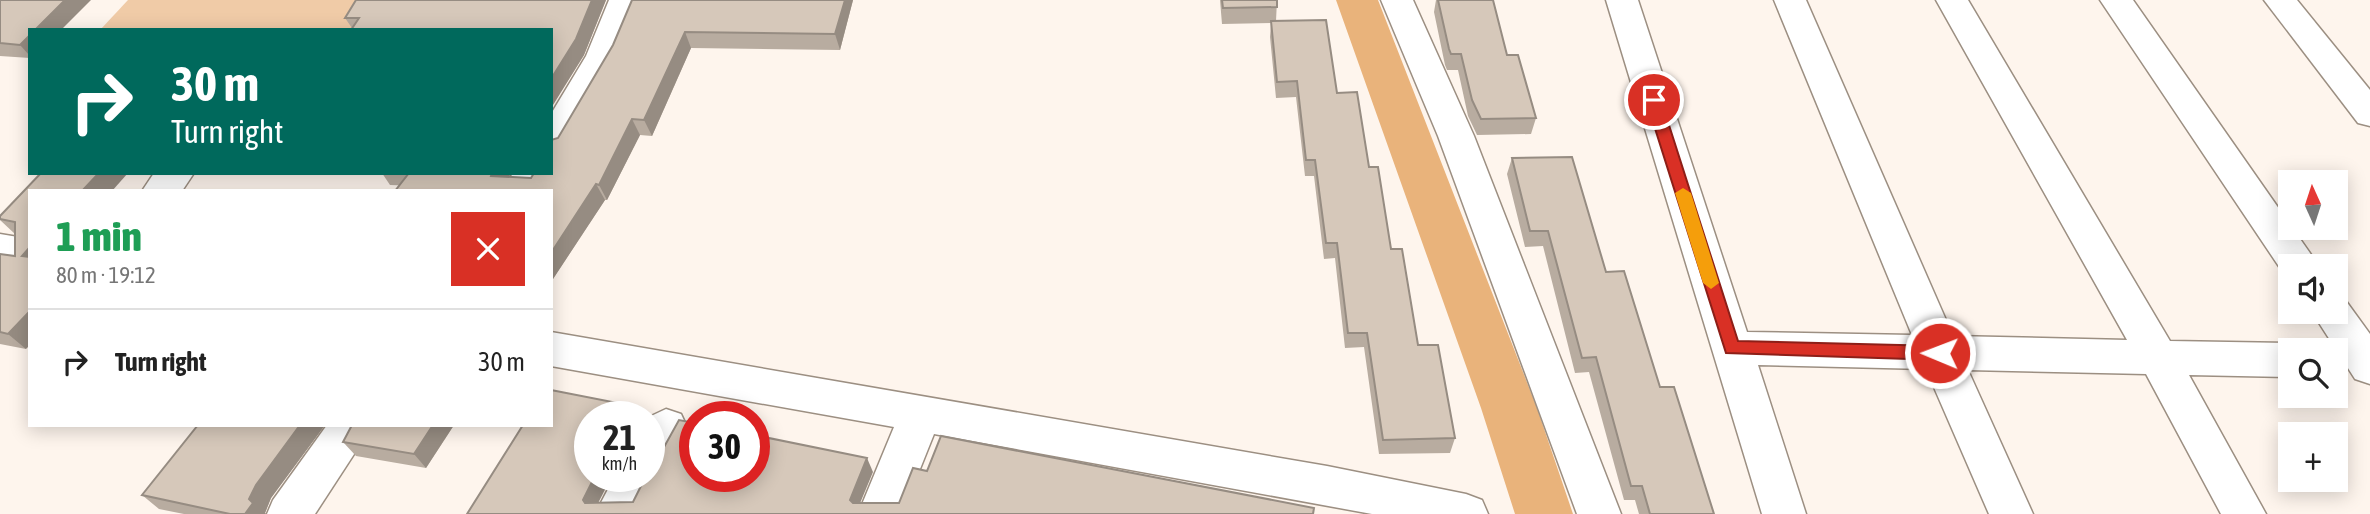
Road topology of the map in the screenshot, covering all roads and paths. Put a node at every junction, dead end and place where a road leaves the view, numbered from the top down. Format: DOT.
graph roads {
  1 [pos="625,0"];
  2 [pos="1397,0"];
  3 [pos="1622,0"];
  4 [pos="1790,0"];
  5 [pos="1952,0"];
  6 [pos="2116,0"];
  7 [pos="2280,0"];
  8 [pos="2370,114"];
  9 [pos="553,140"];
  10 [pos="174,175"];
  11 [pos="162,189"];
  12 [pos="0,249"];
  13 [pos="28,254"];
  14 [pos="2292,254"];
  15 [pos="2339,324"];
  16 [pos="1731,348"];
  17 [pos="553,349"];
  18 [pos="1940,353"];
  19 [pos="2158,357"];
  20 [pos="2278,360"];
  21 [pos="2361,363"];
  22 [pos="922,414"];
  23 [pos="351,427"];
  24 [pos="629,492"];
  25 [pos="1451,511"];
  26 [pos="289,514"];
  27 [pos="617,514"];
  28 [pos="880,514"];
  29 [pos="1599,514"];
  30 [pos="1784,514"];
  31 [pos="2011,514"];
  32 [pos="2244,514"];
  1 -- 9 [label="street"];
  2 -- 29 [label="street"];
  3 -- 16 [label="street"];
  4 -- 18 [label="street"];
  5 -- 19 [label="street"];
  6 -- 14 [label="street"];
  7 -- 8 [label="street"];
  10 -- 11 [label="street"];
  12 -- 13 [label="street"];
  15 -- 21 [label="street"];
  16 -- 18 [label="street"];
  16 -- 30 [label="street"];
  17 -- 22 [label="street"];
  18 -- 19 [label="street"];
  18 -- 31 [label="street"];
  19 -- 20 [label="street"];
  19 -- 32 [label="street"];
  22 -- 25 [label="street"];
  22 -- 28 [label="street"];
  23 -- 26 [label="street"];
  24 -- 27 [label="street"];
}
